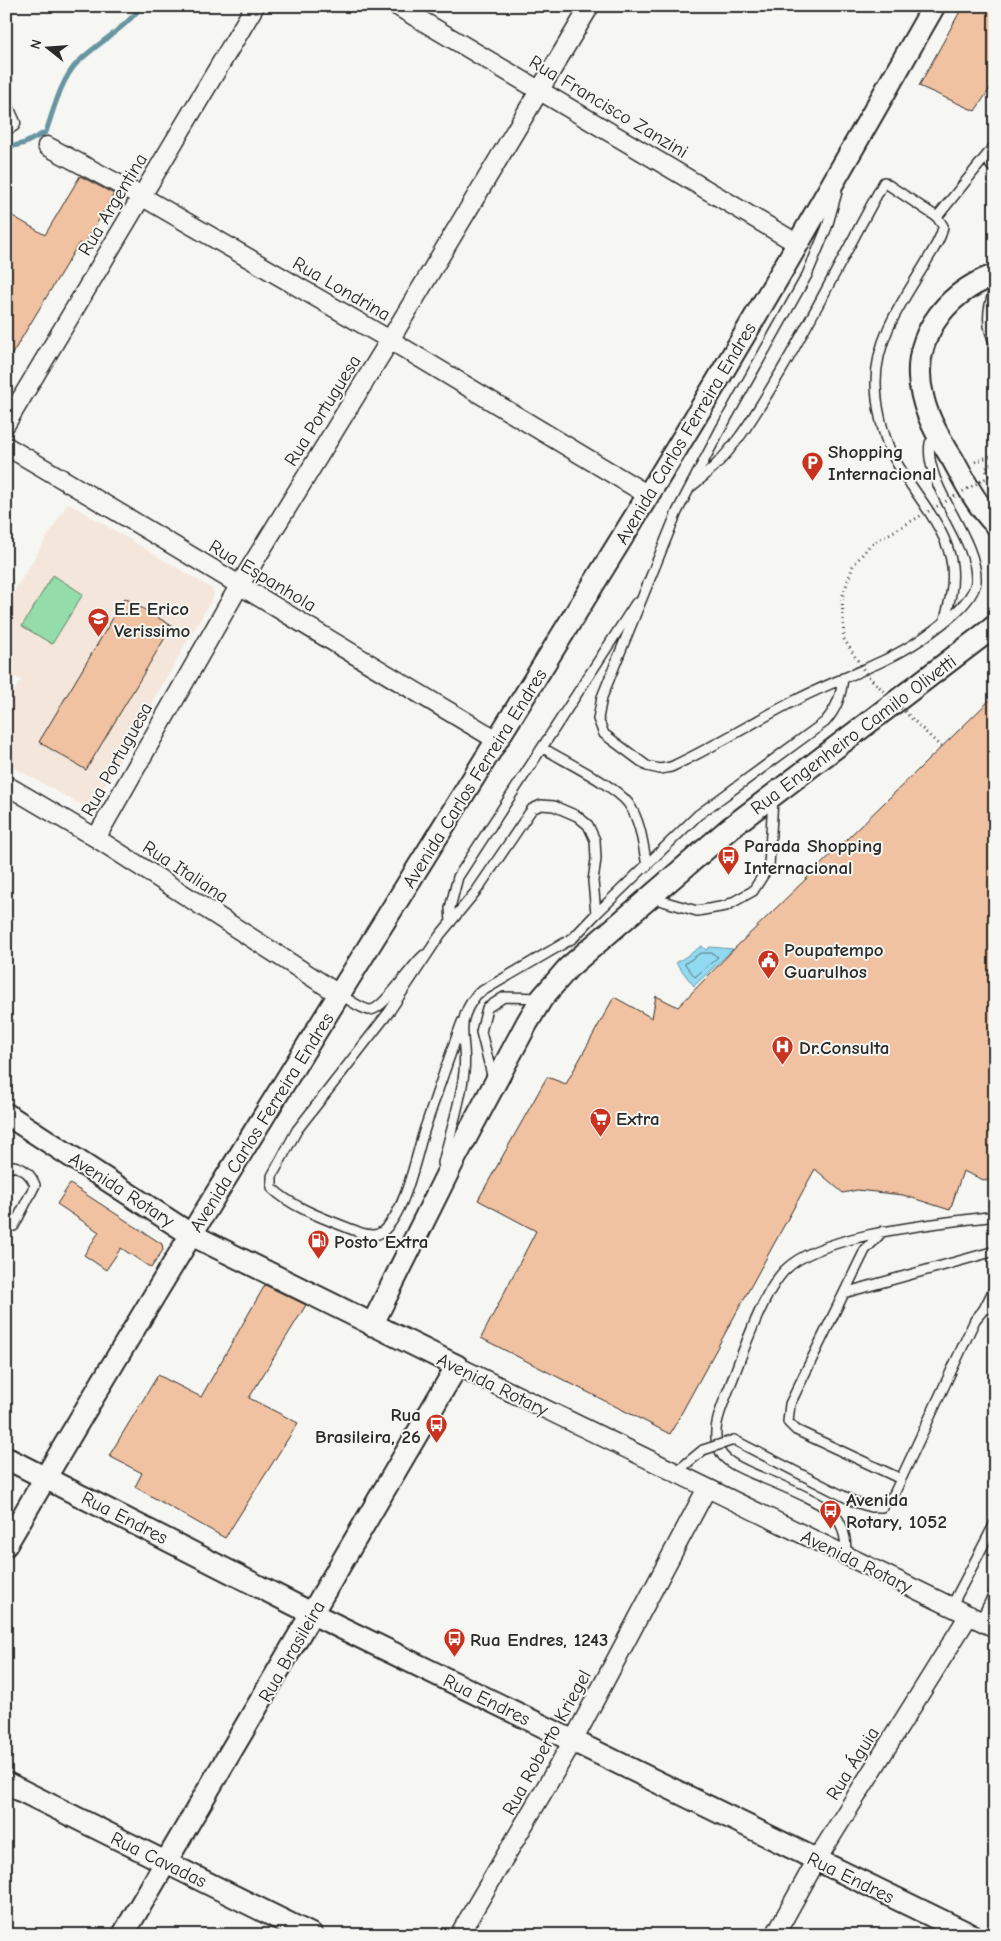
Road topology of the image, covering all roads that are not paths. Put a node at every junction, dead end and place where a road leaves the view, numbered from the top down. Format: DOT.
graph roads {
  1 [pos="255,6"];
  2 [pos="397,6"];
  3 [pos="590,6"];
  4 [pos="934,6"];
  5 [pos="540,89"];
  6 [pos="995,145"];
  7 [pos="47,146"];
  8 [pos="987,156"];
  9 [pos="845,162"];
  10 [pos="995,168"];
  11 [pos="141,196"];
  12 [pos="937,217"];
  13 [pos="798,244"];
  14 [pos="995,275"];
  15 [pos="995,288"];
  16 [pos="390,340"];
  17 [pos="995,343"];
  18 [pos="6,424"];
  19 [pos="938,434"];
  20 [pos="6,446"];
  21 [pos="689,488"];
  22 [pos="648,495"];
  23 [pos="978,507"];
  24 [pos="995,524"];
  25 [pos="995,534"];
  26 [pos="648,585"];
  27 [pos="239,586"];
  28 [pos="945,619"];
  29 [pos="995,626"];
  30 [pos="843,678"];
  31 [pos="497,740"];
  32 [pos="543,748"];
  33 [pos="6,785"];
  34 [pos="773,795"];
  35 [pos="96,838"];
  36 [pos="647,866"];
  37 [pos="649,897"];
  38 [pos="596,914"];
  39 [pos="451,922"];
  40 [pos="431,949"];
  41 [pos="340,994"];
  42 [pos="542,998"];
  43 [pos="462,1022"];
  44 [pos="495,1084"];
  45 [pos="6,1114"];
  46 [pos="6,1170"];
  47 [pos="434,1202"];
  48 [pos="995,1216"];
  49 [pos="14,1226"];
  50 [pos="883,1231"];
  51 [pos="190,1234"];
  52 [pos="995,1252"];
  53 [pos="995,1287"];
  54 [pos="844,1293"];
  55 [pos="995,1307"];
  56 [pos="984,1309"];
  57 [pos="372,1325"];
  58 [pos="457,1366"];
  59 [pos="6,1458"];
  60 [pos="676,1472"];
  61 [pos="46,1477"];
  62 [pos="901,1479"];
  63 [pos="707,1488"];
  64 [pos="995,1523"];
  65 [pos="6,1545"];
  66 [pos="846,1555"];
  67 [pos="995,1592"];
  68 [pos="952,1607"];
  69 [pos="313,1614"];
  70 [pos="981,1622"];
  71 [pos="573,1741"];
  72 [pos="6,1783"];
  73 [pos="816,1861"];
  74 [pos="167,1863"];
  75 [pos="123,1935"];
  76 [pos="312,1935"];
  77 [pos="459,1935"];
  78 [pos="775,1935"];
  79 [pos="971,1935"];
  1 -- 11 [label="street, Rua Argentina"];
  2 -- 5 [label="street, Rua Francisco Zanzini"];
  3 -- 5 [label="street, Rua Portuguesa"];
  4 -- 9 [label="street, Avenida Carlos Ferreira Endres"];
  5 -- 13 [label="street, Rua Francisco Zanzini"];
  5 -- 16 [label="street, Rua Portuguesa"];
  6 -- 8 [label="lane"];
  7 -- 11 [label="street, Rua Londrina"];
  8 -- 10 [label="lane"];
  8 -- 12 [label="lane"];
  9 -- 13 [label="street, Avenida Carlos Ferreira Endres"];
  9 -- 21 [label="lane"];
  11 -- 16 [label="street, Rua Londrina"];
  11 -- 18 [label="street, Rua Argentina"];
  12 -- 21 [label="lane"];
  12 -- 28 [label="lane"];
  13 -- 22 [label="street, Avenida Carlos Ferreira Endres"];
  14 -- 19 [label="street"];
  15 -- 17 [label="lane"];
  16 -- 22 [label="street, Rua Londrina"];
  16 -- 27 [label="street, Rua Portuguesa"];
  19 -- 23 [label="street"];
  19 -- 28 [label="lane"];
  20 -- 27 [label="street, Rua Espanhola"];
  21 -- 26 [label="lane"];
  22 -- 31 [label="street, Avenida Carlos Ferreira Endres"];
  23 -- 24 [label="street"];
  23 -- 25 [label="street"];
  26 -- 30 [label="lane"];
  26 -- 32 [label="lane"];
  27 -- 31 [label="street, Rua Espanhola"];
  27 -- 35 [label="street, Rua Portuguesa"];
  28 -- 30 [label="lane"];
  29 -- 34 [label="street, Rua Engenheiro Camilo Olivetti"];
  30 -- 36 [label="lane"];
  31 -- 41 [label="street, Avenida Carlos Ferreira Endres"];
  32 -- 36 [label="lane"];
  32 -- 39 [label="lane"];
  33 -- 35 [label="street, Rua Italiana"];
  34 -- 37 [label="street, Rua Engenheiro Camilo Olivetti"];
  34 -- 37 [label="lane"];
  35 -- 41 [label="street, Rua Italiana"];
  36 -- 38 [label="lane"];
  37 -- 42 [label="street, Rua Engenheiro Camilo Olivetti"];
  38 -- 39 [label="lane"];
  38 -- 43 [label="lane"];
  39 -- 40 [label="lane"];
  40 -- 41 [label="lane"];
  40 -- 43 [label="lane"];
  41 -- 51 [label="street, Avenida Carlos Ferreira Endres"];
  42 -- 44 [label="street, Rua Engenheiro Camilo Olivetti"];
  42 -- 44 [label="lane"];
  43 -- 47 [label="lane"];
  44 -- 47 [label="street, Rua Engenheiro Camilo Olivetti"];
  45 -- 51 [label="street, Avenida Rotary"];
  46 -- 49 [label="lane"];
  47 -- 57 [label="street, Rua Engenheiro Camilo Olivetti"];
  48 -- 50 [label="lane"];
  50 -- 54 [label="lane"];
  50 -- 66 [label="lane"];
  51 -- 57 [label="street, Avenida Rotary"];
  51 -- 61 [label="street, Avenida Carlos Ferreira Endres"];
  52 -- 54 [label="lane"];
  53 -- 56 [label="lane"];
  54 -- 62 [label="lane"];
  55 -- 56 [label="lane"];
  56 -- 62 [label="lane"];
  57 -- 58 [label="street, Avenida Rotary"];
  58 -- 60 [label="street, Avenida Rotary"];
  58 -- 69 [label="street, Rua Brasileira"];
  59 -- 61 [label="street, Rua Endres"];
  60 -- 62 [label="lane, bridge"];
  60 -- 63 [label="street, Avenida Rotary"];
  61 -- 65 [label="street, Avenida Carlos Ferreira Endres"];
  61 -- 69 [label="street, Rua Endres"];
  63 -- 66 [label="street, Avenida Rotary"];
  63 -- 71 [label="street, Rua Roberto Kriegel"];
  64 -- 68 [label="lane"];
  66 -- 68 [label="street, Avenida Rotary"];
  67 -- 70 [label="lane"];
  68 -- 70 [label="street, Avenida Rotary"];
  69 -- 71 [label="street, Rua Endres"];
  69 -- 74 [label="street, Rua Brasileira"];
  70 -- 73 [label="street, Rua Águia"];
  71 -- 73 [label="street, Rua Endres"];
  71 -- 77 [label="street, Rua Roberto Kriegel"];
  72 -- 74 [label="street, Rua Cavadas"];
  73 -- 78 [label="street, Rua Águia"];
  73 -- 79 [label="street, Rua Endres"];
  74 -- 75 [label="street, Rua Brasileira"];
  74 -- 76 [label="street, Rua Cavadas"];
}
